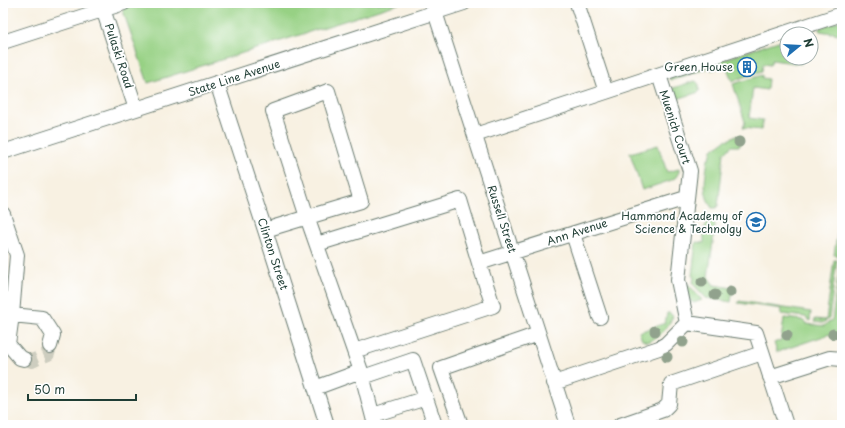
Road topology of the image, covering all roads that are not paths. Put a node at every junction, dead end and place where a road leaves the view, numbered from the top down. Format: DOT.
graph roads {
  1 [pos="124,3"];
  2 [pos="464,3"];
  3 [pos="578,3"];
  4 [pos="102,6"];
  5 [pos="435,12"];
  6 [pos="842,14"];
  7 [pos="3,42"];
  8 [pos="658,75"];
  9 [pos="217,83"];
  10 [pos="606,92"];
  11 [pos="136,109"];
  12 [pos="475,135"];
  13 [pos="3,152"];
  14 [pos="686,198"];
  15 [pos="3,214"];
  16 [pos="307,217"];
  17 [pos="265,230"];
  18 [pos="573,234"];
  19 [pos="317,244"];
  20 [pos="512,253"];
  21 [pos="479,263"];
  22 [pos="12,315"];
  23 [pos="600,317"];
  24 [pos="687,322"];
  25 [pos="538,334"];
  26 [pos="50,346"];
  27 [pos="354,351"];
  28 [pos="762,353"];
  29 [pos="24,359"];
  30 [pos="842,359"];
  31 [pos="362,374"];
  32 [pos="770,377"];
  33 [pos="554,383"];
  34 [pos="315,388"];
  35 [pos="426,398"];
  36 [pos="374,420"];
  37 [pos="327,425"];
  38 [pos="435,425"];
  39 [pos="461,425"];
  40 [pos="568,425"];
  41 [pos="620,425"];
  42 [pos="786,425"];
  1 -- 4 [label="street"];
  2 -- 5 [label="street, State Line Avenue"];
  3 -- 10 [label="street"];
  4 -- 7 [label="street"];
  4 -- 11 [label="street, Pulaski Road"];
  5 -- 9 [label="street, State Line Avenue"];
  5 -- 12 [label="street, Russell Street"];
  6 -- 8 [label="street"];
  8 -- 10 [label="street"];
  8 -- 14 [label="street, Muenich Court"];
  9 -- 11 [label="street, State Line Avenue"];
  9 -- 17 [label="street, Clinton Street"];
  10 -- 12 [label="street"];
  11 -- 13 [label="street, State Line Avenue"];
  12 -- 20 [label="street, Russell Street"];
  14 -- 18 [label="street, Ann Avenue"];
  14 -- 24 [label="street, Muenich Court"];
  15 -- 22 [label="street"];
  16 -- 16 [label="street"];
  16 -- 17 [label="street"];
  16 -- 19 [label="street"];
  17 -- 34 [label="street, Clinton Street"];
  18 -- 20 [label="street, Ann Avenue"];
  18 -- 23 [label="street"];
  19 -- 21 [label="street"];
  19 -- 27 [label="street"];
  20 -- 21 [label="street, Ann Avenue"];
  20 -- 25 [label="street, Russell Street"];
  21 -- 27 [label="street"];
  22 -- 26 [label="street"];
  22 -- 29 [label="street"];
  24 -- 28 [label="street"];
  24 -- 33 [label="street"];
  25 -- 33 [label="street, Russell Street"];
  25 -- 39 [label="street"];
  27 -- 31 [label="street"];
  28 -- 32 [label="street"];
  28 -- 41 [label="street"];
  30 -- 32 [label="street"];
  31 -- 34 [label="street"];
  31 -- 35 [label="street"];
  31 -- 36 [label="street"];
  32 -- 42 [label="street"];
  33 -- 40 [label="street, Russell Street"];
  34 -- 37 [label="street, Clinton Street"];
  35 -- 36 [label="street"];
  35 -- 38 [label="street"];
}
